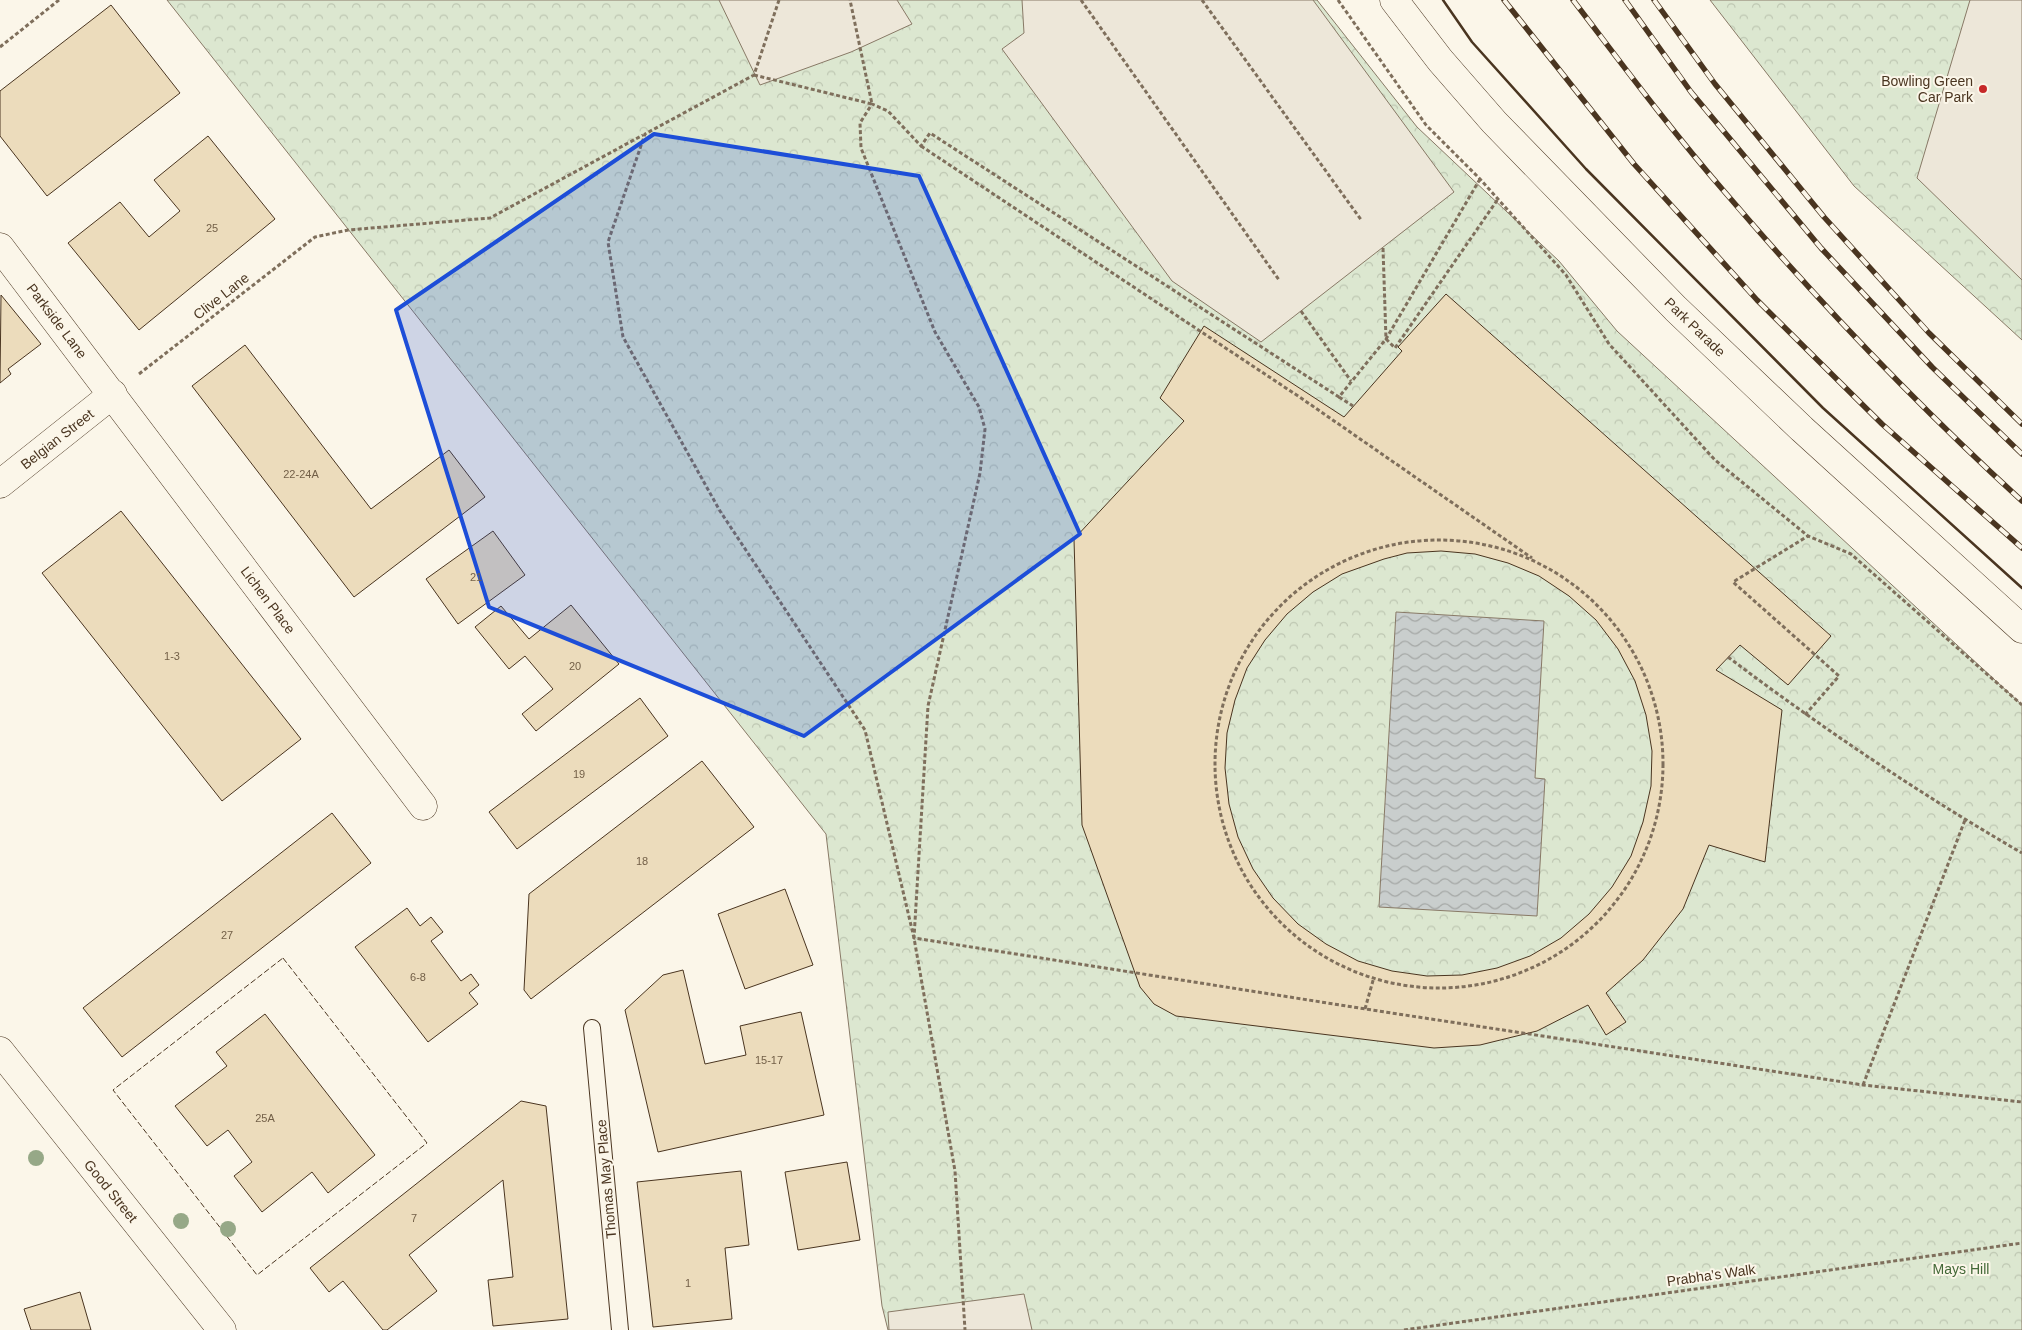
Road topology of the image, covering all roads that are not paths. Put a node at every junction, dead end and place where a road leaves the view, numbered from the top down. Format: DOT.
graph roads {
  1 [pos="1394,0"];
  2 [pos="0,247"];
  3 [pos="113,394"];
  4 [pos="0,484"];
  5 [pos="2022,629"];
  6 [pos="423,806"];
  7 [pos="592,1028"];
  8 [pos="0,1051"];
  9 [pos="222,1330"];
  10 [pos="620,1330"];
  1 -- 5 [label="street, Park Parade"];
  2 -- 3 [label="street, Parkside Lane"];
  3 -- 4 [label="street, Belgian Street"];
  3 -- 6 [label="street, Lichen Place"];
  7 -- 10 [label="lane, Thomas May Place"];
  8 -- 9 [label="street, Good Street"];
}
